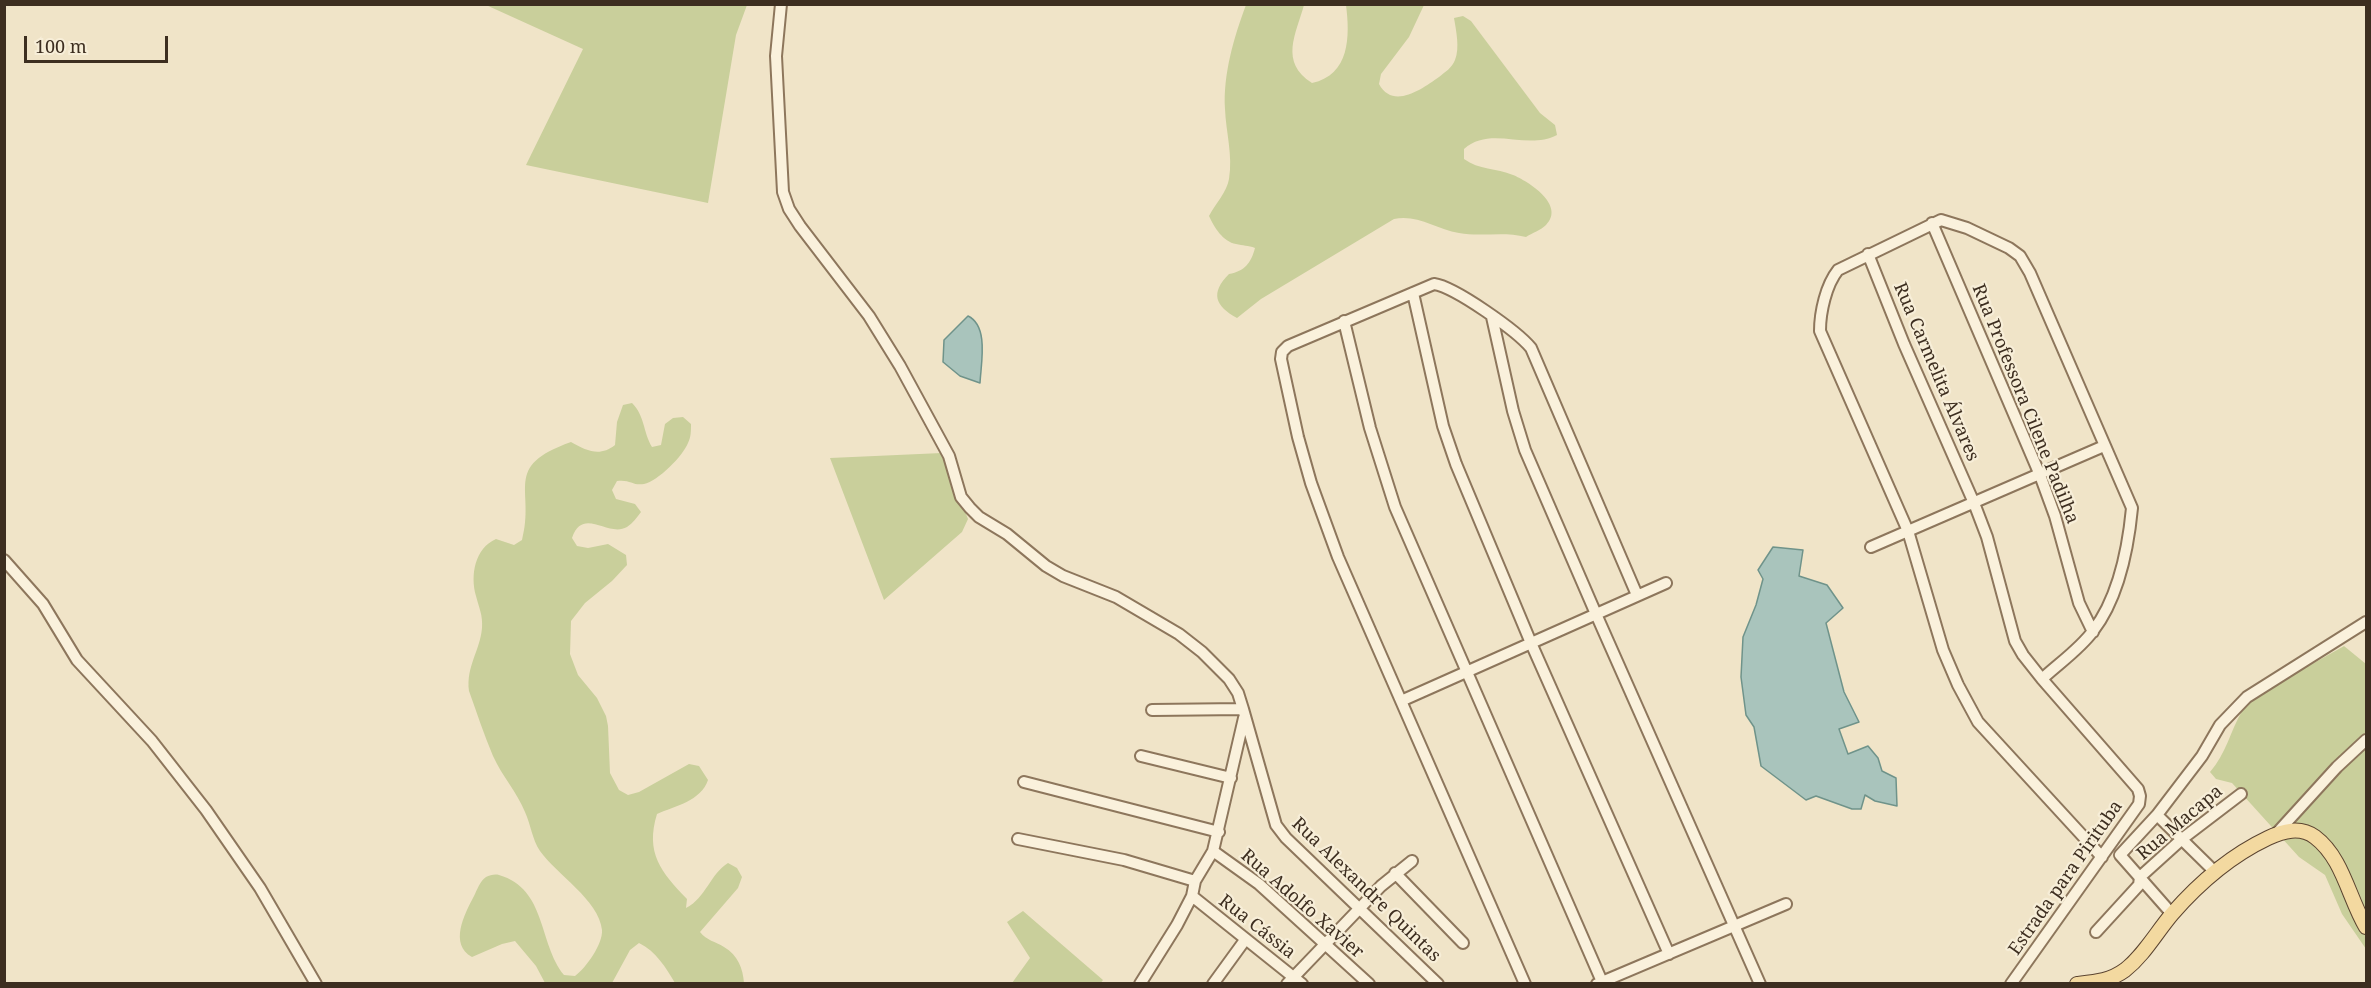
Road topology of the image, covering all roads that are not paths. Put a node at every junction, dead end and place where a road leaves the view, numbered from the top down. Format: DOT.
graph roads {
  1 [pos="781,4"];
  2 [pos="1932,223"];
  3 [pos="1868,254"];
  4 [pos="1413,294"];
  5 [pos="1492,317"];
  6 [pos="1344,321"];
  7 [pos="2104,446"];
  8 [pos="2040,475"];
  9 [pos="1974,503"];
  10 [pos="1908,531"];
  11 [pos="1871,547"];
  12 [pos="4,561"];
  13 [pos="1666,583"];
  14 [pos="1638,596"];
  15 [pos="1596,614"];
  16 [pos="2367,622"];
  17 [pos="2093,632"];
  18 [pos="1531,643"];
  19 [pos="1468,671"];
  20 [pos="2042,680"];
  21 [pos="1401,701"];
  22 [pos="1152,710"];
  23 [pos="1244,712"];
  24 [pos="2367,740"];
  25 [pos="1141,756"];
  26 [pos="1231,778"];
  27 [pos="1024,782"];
  28 [pos="2138,789"];
  29 [pos="2241,794"];
  30 [pos="2157,815"];
  31 [pos="1219,832"];
  32 [pos="2275,834"];
  33 [pos="1018,839"];
  34 [pos="2182,839"];
  35 [pos="1213,851"];
  36 [pos="2102,857"];
  37 [pos="1412,861"];
  38 [pos="2214,872"];
  39 [pos="1395,873"];
  40 [pos="2140,877"];
  41 [pos="1195,881"];
  42 [pos="1192,896"];
  43 [pos="1786,904"];
  44 [pos="1361,908"];
  45 [pos="2172,914"];
  46 [pos="1735,926"];
  47 [pos="2367,927"];
  48 [pos="2096,932"];
  49 [pos="1245,940"];
  50 [pos="1326,943"];
  51 [pos="1463,943"];
  52 [pos="1669,954"];
  53 [pos="1294,981"];
  54 [pos="1601,983"];
  55 [pos="316,984"];
  56 [pos="1140,984"];
  57 [pos="1213,984"];
  58 [pos="1369,984"];
  59 [pos="1438,984"];
  60 [pos="1525,984"];
  61 [pos="1761,984"];
  62 [pos="2011,984"];
  63 [pos="2078,984"];
  1 -- 23 [label="street, Rua Alexandre Quintas"];
  2 -- 3 [label="street"];
  2 -- 7 [label="street"];
  2 -- 8 [label="street, Rua Professora Cilene Padilha"];
  3 -- 9 [label="street, Rua Carmelita Álvares"];
  3 -- 10 [label="street"];
  4 -- 5 [label="street"];
  4 -- 6 [label="street"];
  4 -- 18 [label="street"];
  5 -- 14 [label="street"];
  5 -- 15 [label="street"];
  6 -- 19 [label="street"];
  6 -- 21 [label="street"];
  7 -- 8 [label="street"];
  7 -- 17 [label="street"];
  8 -- 9 [label="street"];
  8 -- 17 [label="street, Rua Professora Cilene Padilha"];
  9 -- 10 [label="street"];
  9 -- 20 [label="street, Rua Carmelita Álvares"];
  10 -- 11 [label="street"];
  10 -- 36 [label="street"];
  12 -- 55 [label="street"];
  13 -- 14 [label="street"];
  14 -- 15 [label="street"];
  15 -- 18 [label="street"];
  15 -- 46 [label="street"];
  16 -- 30 [label="street, Estrada para Pirituba"];
  17 -- 20 [label="street"];
  18 -- 19 [label="street"];
  18 -- 52 [label="street"];
  19 -- 21 [label="street"];
  19 -- 54 [label="street"];
  20 -- 28 [label="street, Rua Carmelita Álvares"];
  21 -- 60 [label="street"];
  22 -- 23 [label="street"];
  23 -- 26 [label="street"];
  23 -- 44 [label="street, Rua Alexandre Quintas"];
  24 -- 32 [label="street"];
  25 -- 26 [label="street"];
  26 -- 31 [label="street"];
  27 -- 31 [label="street"];
  28 -- 36 [label="street, Estrada para Pirituba"];
  29 -- 34 [label="street, Rua Macapa"];
  30 -- 34 [label="street"];
  30 -- 40 [label="street, Estrada para Pirituba"];
  31 -- 35 [label="street"];
  32 -- 38 [label="main road"];
  32 -- 47 [label="main road"];
  33 -- 41 [label="street"];
  34 -- 38 [label="street"];
  34 -- 40 [label="street, Rua Macapa"];
  35 -- 41 [label="street"];
  35 -- 50 [label="street, Rua Adolfo Xavier"];
  36 -- 62 [label="street, Estrada para Pirituba"];
  37 -- 39 [label="street"];
  38 -- 45 [label="main road"];
  39 -- 44 [label="street"];
  39 -- 51 [label="street"];
  40 -- 45 [label="street"];
  40 -- 48 [label="street, Rua Macapa"];
  41 -- 42 [label="street"];
  42 -- 49 [label="street, Rua Cássia"];
  42 -- 56 [label="street"];
  43 -- 46 [label="street"];
  44 -- 50 [label="street"];
  44 -- 59 [label="street, Rua Alexandre Quintas"];
  45 -- 63 [label="main road"];
  46 -- 52 [label="street"];
  46 -- 61 [label="street"];
  49 -- 53 [label="street, Rua Cássia"];
  49 -- 57 [label="street"];
  50 -- 53 [label="street"];
  50 -- 58 [label="street, Rua Adolfo Xavier"];
  52 -- 54 [label="street"];
}
